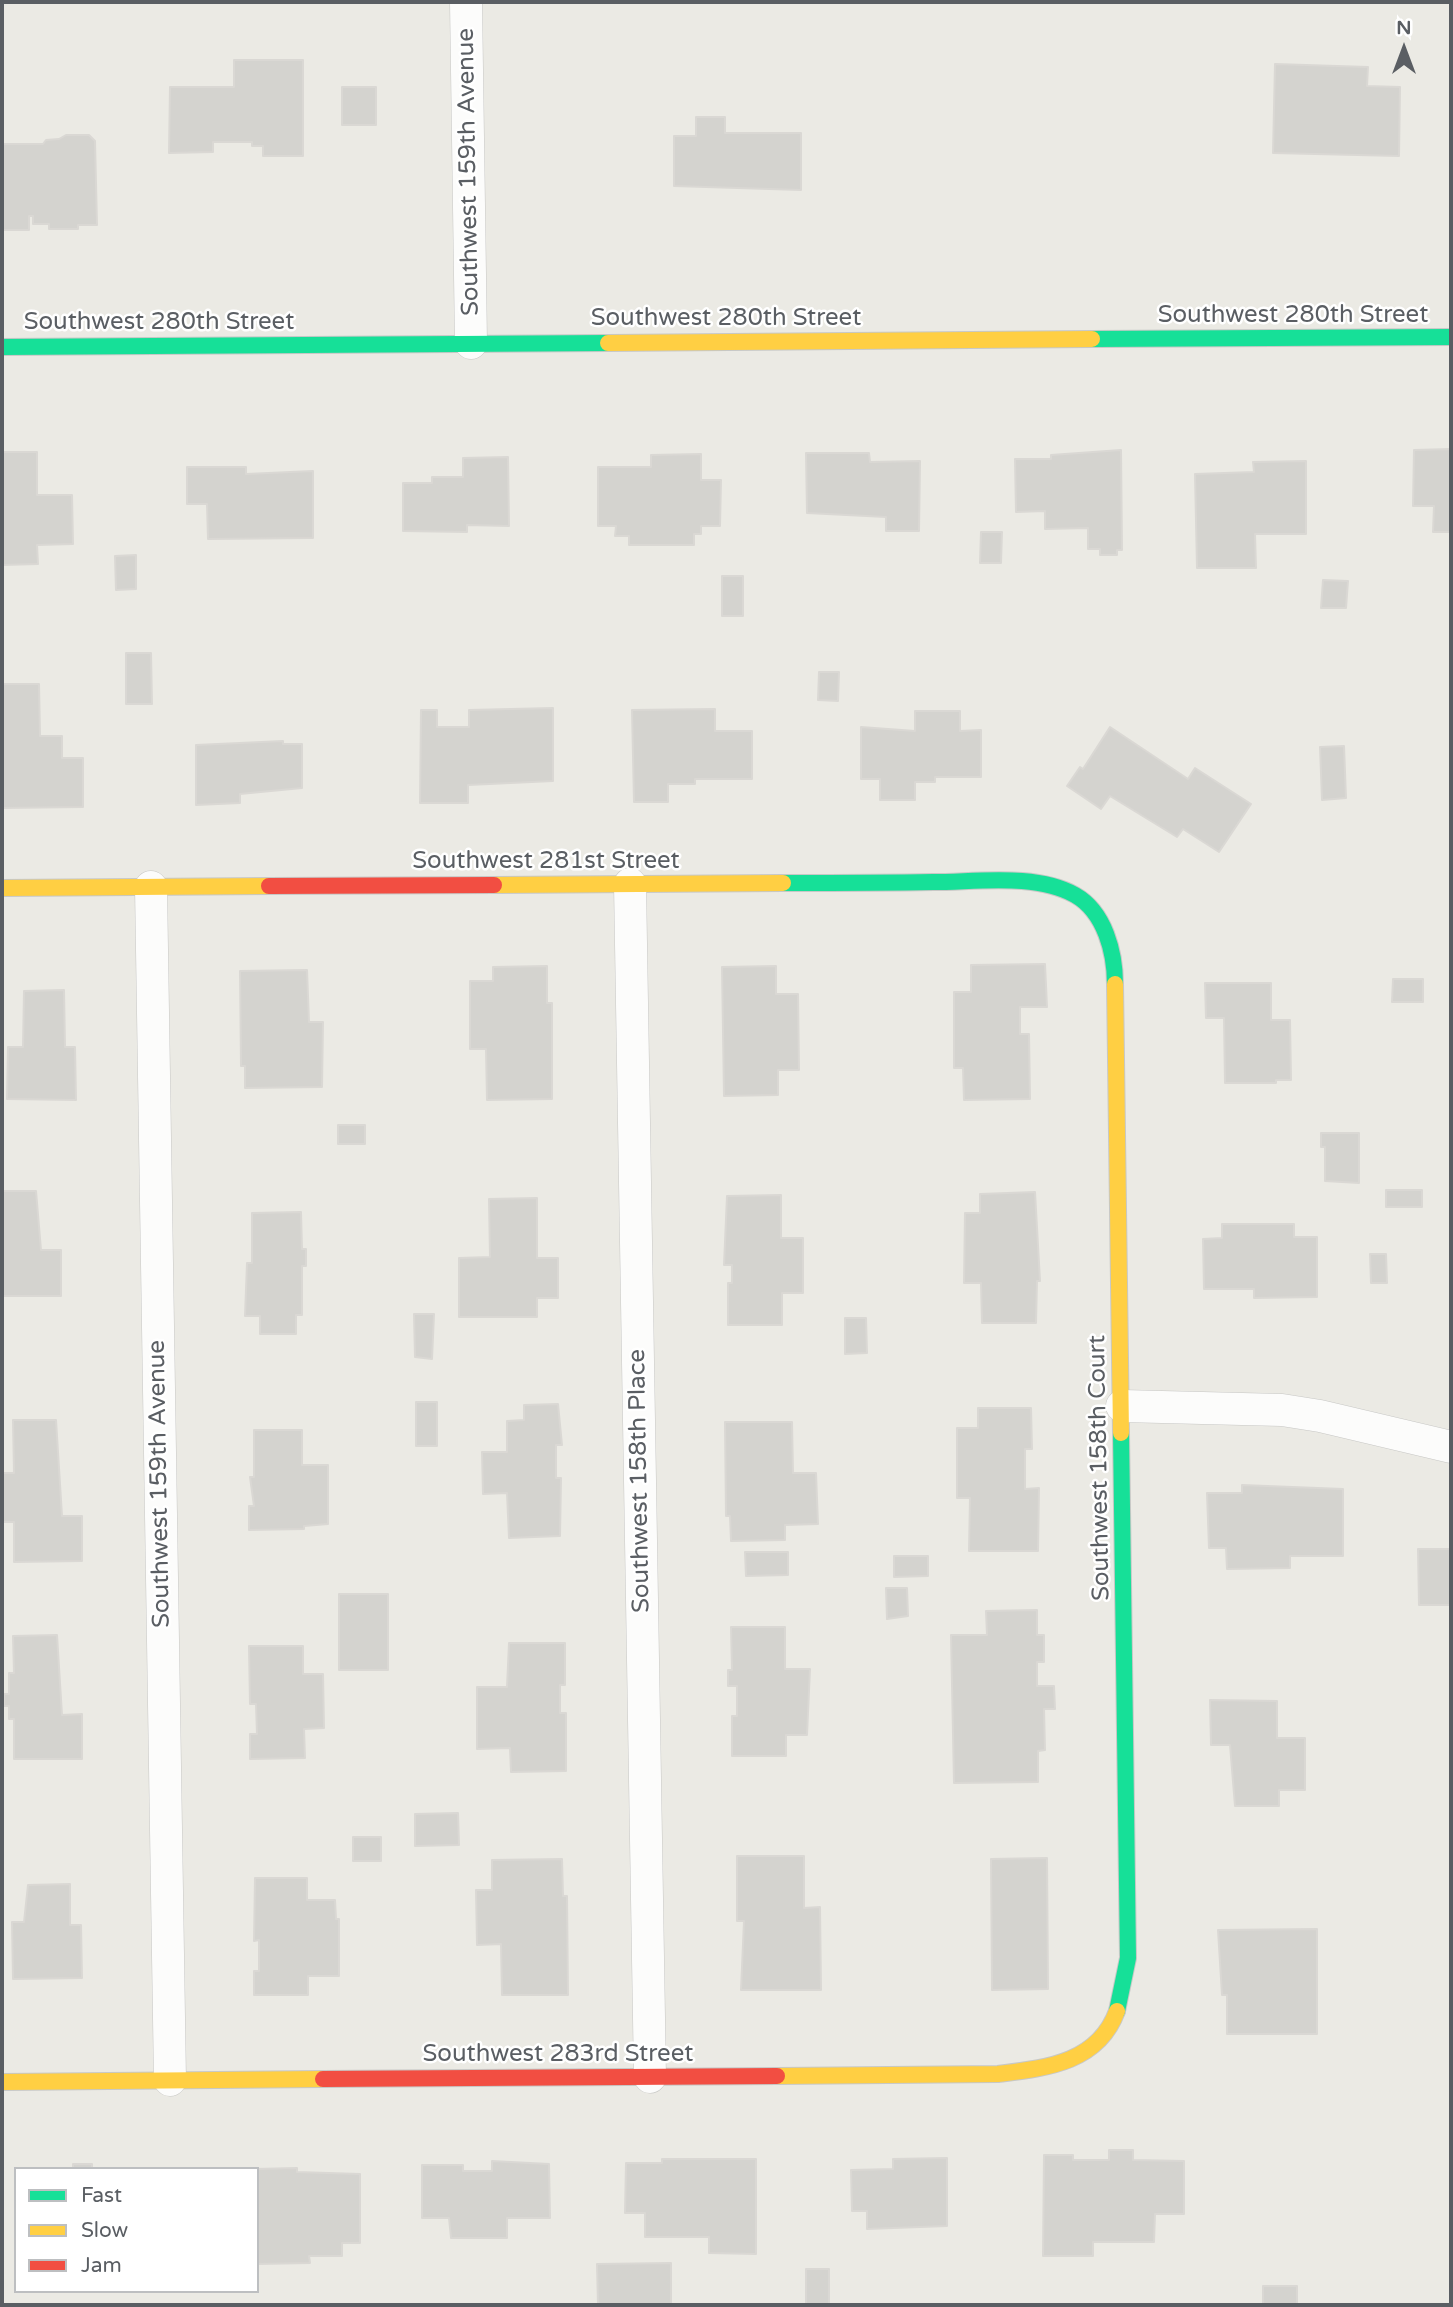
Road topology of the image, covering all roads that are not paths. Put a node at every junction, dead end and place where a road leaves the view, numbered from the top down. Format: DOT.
graph roads {
  1 [pos="466,2"];
  2 [pos="1451,337"];
  3 [pos="471,343"];
  4 [pos="2,347"];
  5 [pos="630,884"];
  6 [pos="151,887"];
  7 [pos="2,888"];
  8 [pos="1086,902"];
  9 [pos="1122,1406"];
  10 [pos="1451,1447"];
  11 [pos="1105,2038"];
  12 [pos="650,2077"];
  13 [pos="170,2080"];
  14 [pos="2,2082"];
  1 -- 3 [label="street, Southwest 159th Avenue"];
  2 -- 3 [label="street, Southwest 280th Street"];
  3 -- 4 [label="street, Southwest 280th Street"];
  5 -- 6 [label="street, Southwest 281st Street"];
  5 -- 8 [label="street, Southwest 281st Street"];
  5 -- 12 [label="street, Southwest 158th Place"];
  6 -- 7 [label="street, Southwest 281st Street"];
  6 -- 13 [label="street, Southwest 159th Avenue"];
  8 -- 9 [label="street, Southwest 158th Court"];
  9 -- 10 [label="street"];
  9 -- 11 [label="street, Southwest 158th Court"];
  11 -- 12 [label="street, Southwest 283rd Street"];
  12 -- 13 [label="street, Southwest 283rd Street"];
  13 -- 14 [label="street, Southwest 283rd Street"];
}
